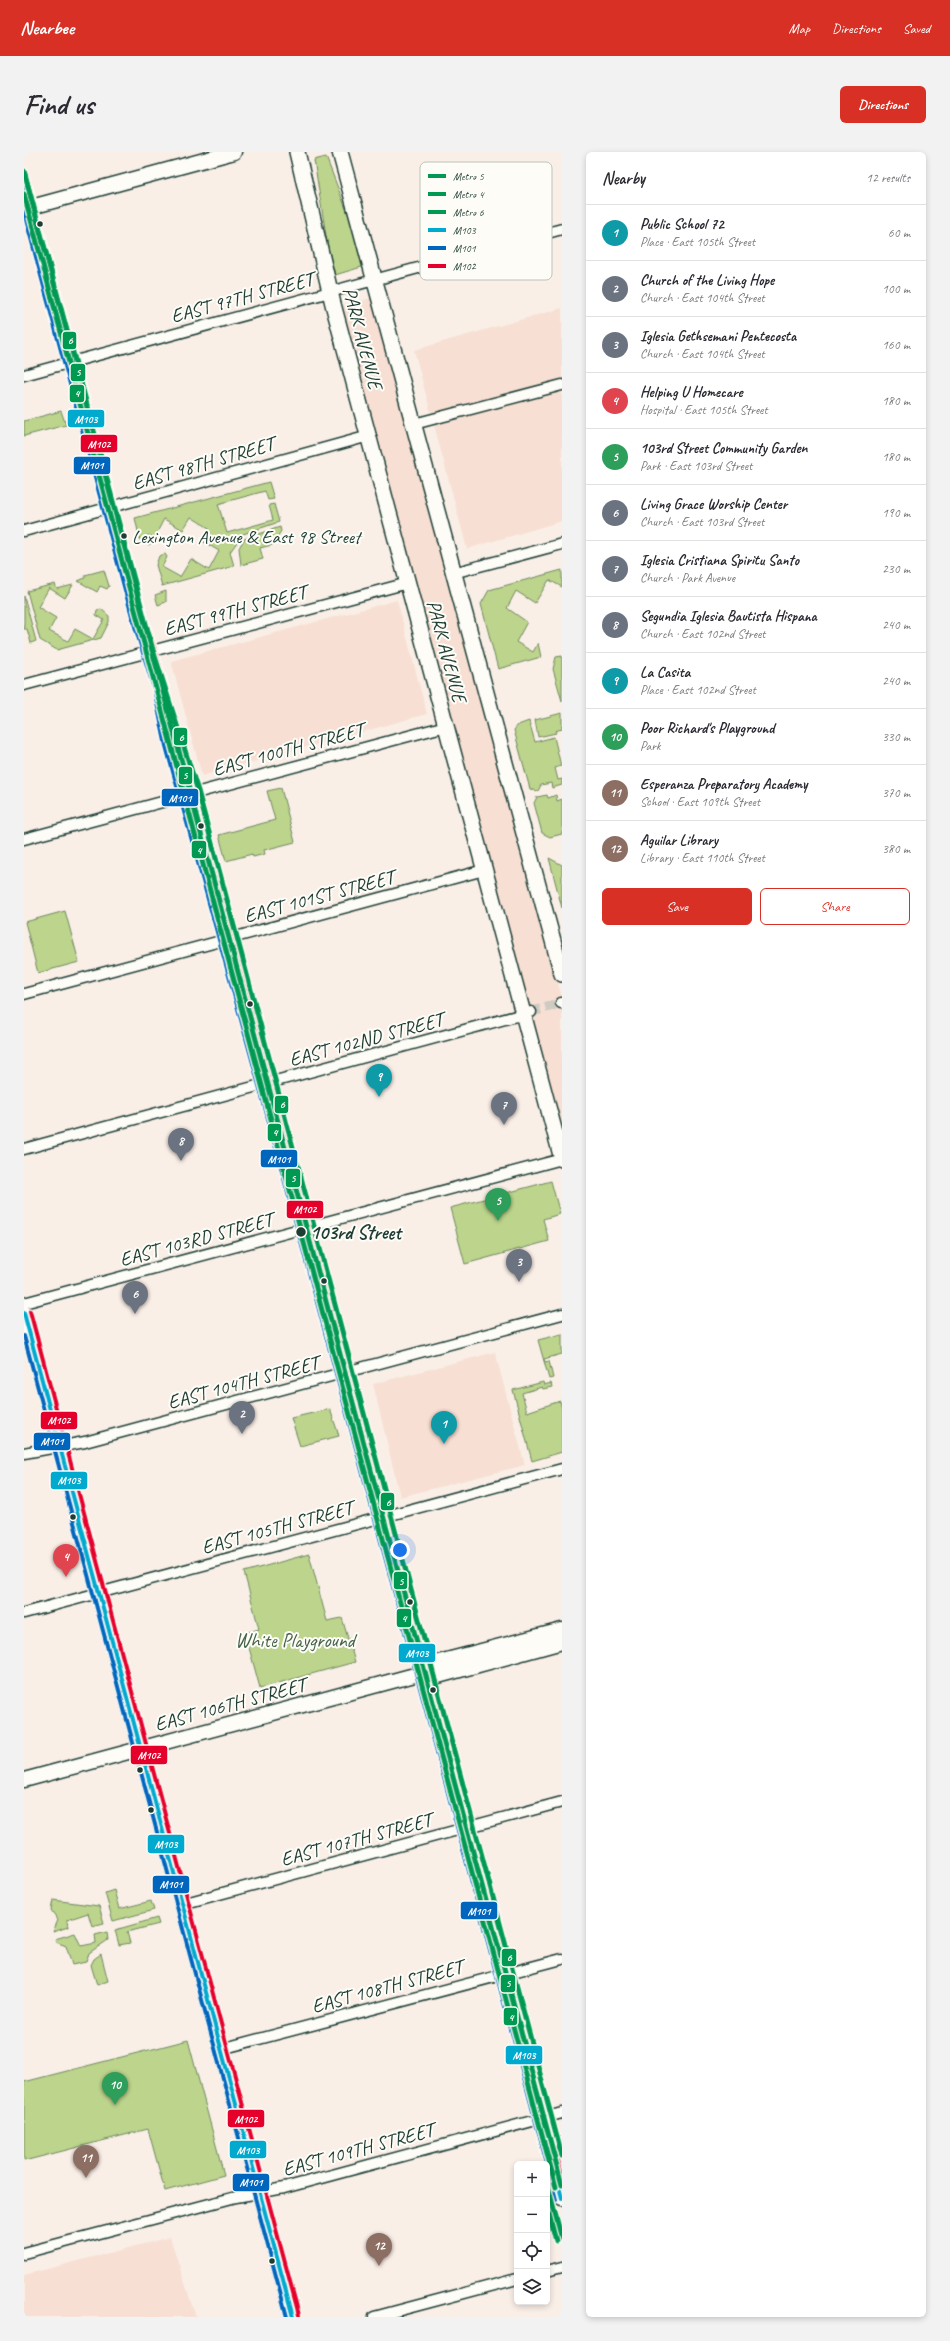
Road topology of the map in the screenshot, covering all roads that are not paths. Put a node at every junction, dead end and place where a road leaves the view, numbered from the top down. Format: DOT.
graph roads {
  1 [pos="234,152"];
  2 [pos="297,152"];
  3 [pos="340,152"];
  4 [pos="24,188"];
  5 [pos="26,208"];
  6 [pos="562,229"];
  7 [pos="552,232"];
  8 [pos="420,268"];
  9 [pos="375,280"];
  10 [pos="330,292"];
  11 [pos="70,363"];
  12 [pos="24,375"];
  13 [pos="562,385"];
  14 [pos="414,424"];
  15 [pos="369,436"];
  16 [pos="110,508"];
  17 [pos="24,531"];
  18 [pos="562,544"];
  19 [pos="453,573"];
  20 [pos="408,583"];
  21 [pos="149,652"];
  22 [pos="24,685"];
  23 [pos="446,726"];
  24 [pos="186,795"];
  25 [pos="24,839"];
  26 [pos="484,870"];
  27 [pos="226,940"];
  28 [pos="562,974"];
  29 [pos="24,994"];
  30 [pos="527,1013"];
  31 [pos="265,1084"];
  32 [pos="24,1149"];
  33 [pos="562,1159"];
  34 [pos="302,1230"];
  35 [pos="24,1303"];
  36 [pos="24,1313"];
  37 [pos="562,1314"];
  38 [pos="342,1374"];
  39 [pos="59,1445"];
  40 [pos="24,1453"];
  41 [pos="562,1469"];
  42 [pos="381,1519"];
  43 [pos="99,1593"];
  44 [pos="24,1613"];
  45 [pos="562,1630"];
  46 [pos="562,1642"];
  47 [pos="422,1673"];
  48 [pos="141,1749"];
  49 [pos="24,1780"];
  50 [pos="562,1802"];
  51 [pos="464,1830"];
  52 [pos="182,1904"];
  53 [pos="562,1960"];
  54 [pos="503,1975"];
  55 [pos="221,2049"];
  56 [pos="562,2113"];
  57 [pos="541,2119"];
  58 [pos="260,2193"];
  59 [pos="562,2198"];
  60 [pos="24,2253"];
  61 [pos="562,2267"];
  62 [pos="550,2270"];
  63 [pos="514,2280"];
  64 [pos="293,2317"];
  65 [pos="374,2317"];
  1 -- 5 [label="main road"];
  2 -- 10 [label="main road, PARK AVENUE"];
  3 -- 9 [label="main road, PARK AVENUE"];
  4 -- 5 [label="main road"];
  5 -- 11 [label="main road"];
  6 -- 7 [label="street, EAST 97TH STREET"];
  8 -- 9 [label="street, EAST 97TH STREET"];
  9 -- 10 [label="street, EAST 97TH STREET"];
  9 -- 14 [label="main road, PARK AVENUE"];
  10 -- 11 [label="street, EAST 97TH STREET"];
  10 -- 15 [label="main road, PARK AVENUE"];
  11 -- 12 [label="street, EAST 97TH STREET"];
  11 -- 16 [label="main road"];
  13 -- 14 [label="street"];
  14 -- 19 [label="main road, PARK AVENUE"];
  15 -- 16 [label="street, EAST 98TH STREET"];
  15 -- 20 [label="main road, PARK AVENUE"];
  16 -- 17 [label="street, EAST 98TH STREET"];
  16 -- 21 [label="main road"];
  18 -- 19 [label="street"];
  19 -- 28 [label="main road, PARK AVENUE"];
  20 -- 21 [label="street, EAST 99TH STREET"];
  20 -- 23 [label="main road, PARK AVENUE"];
  21 -- 22 [label="street, EAST 99TH STREET"];
  21 -- 24 [label="main road"];
  23 -- 24 [label="street, EAST 100TH STREET"];
  23 -- 26 [label="main road, PARK AVENUE"];
  24 -- 25 [label="street, EAST 100TH STREET"];
  24 -- 27 [label="main road"];
  26 -- 27 [label="street, EAST 101ST STREET"];
  26 -- 30 [label="main road, PARK AVENUE"];
  27 -- 29 [label="street, EAST 101ST STREET"];
  27 -- 31 [label="main road"];
  30 -- 31 [label="street, EAST 102ND STREET"];
  30 -- 33 [label="main road, PARK AVENUE"];
  31 -- 32 [label="street, EAST 102ND STREET"];
  31 -- 34 [label="main road"];
  33 -- 34 [label="street, EAST 103RD STREET"];
  34 -- 35 [label="street, EAST 103RD STREET"];
  34 -- 38 [label="main road"];
  36 -- 39 [label="main road"];
  37 -- 38 [label="street, EAST 104TH STREET"];
  38 -- 39 [label="street, EAST 104TH STREET"];
  38 -- 42 [label="main road"];
  39 -- 40 [label="street, EAST 104TH STREET"];
  39 -- 43 [label="main road"];
  41 -- 42 [label="street, EAST 105TH STREET"];
  42 -- 43 [label="street, EAST 105TH STREET"];
  42 -- 47 [label="main road"];
  43 -- 44 [label="street, EAST 105TH STREET"];
  43 -- 48 [label="main road"];
  45 -- 47 [label="main road, EAST 106TH STREET"];
  46 -- 47 [label="main road, EAST 106TH STREET"];
  47 -- 48 [label="main road, EAST 106TH STREET"];
  47 -- 51 [label="main road"];
  48 -- 49 [label="main road, EAST 106TH STREET"];
  48 -- 52 [label="main road"];
  50 -- 51 [label="street, EAST 107TH STREET"];
  51 -- 52 [label="street, EAST 107TH STREET"];
  51 -- 54 [label="main road"];
  52 -- 55 [label="main road"];
  53 -- 54 [label="street, EAST 108TH STREET"];
  54 -- 55 [label="street, EAST 108TH STREET"];
  54 -- 57 [label="main road"];
  55 -- 58 [label="main road"];
  56 -- 57 [label="street, EAST 109TH STREET"];
  57 -- 58 [label="street, EAST 109TH STREET"];
  57 -- 59 [label="main road"];
  58 -- 60 [label="street, EAST 109TH STREET"];
  58 -- 64 [label="main road"];
  61 -- 62 [label="street"];
  63 -- 65 [label="street"];
}
